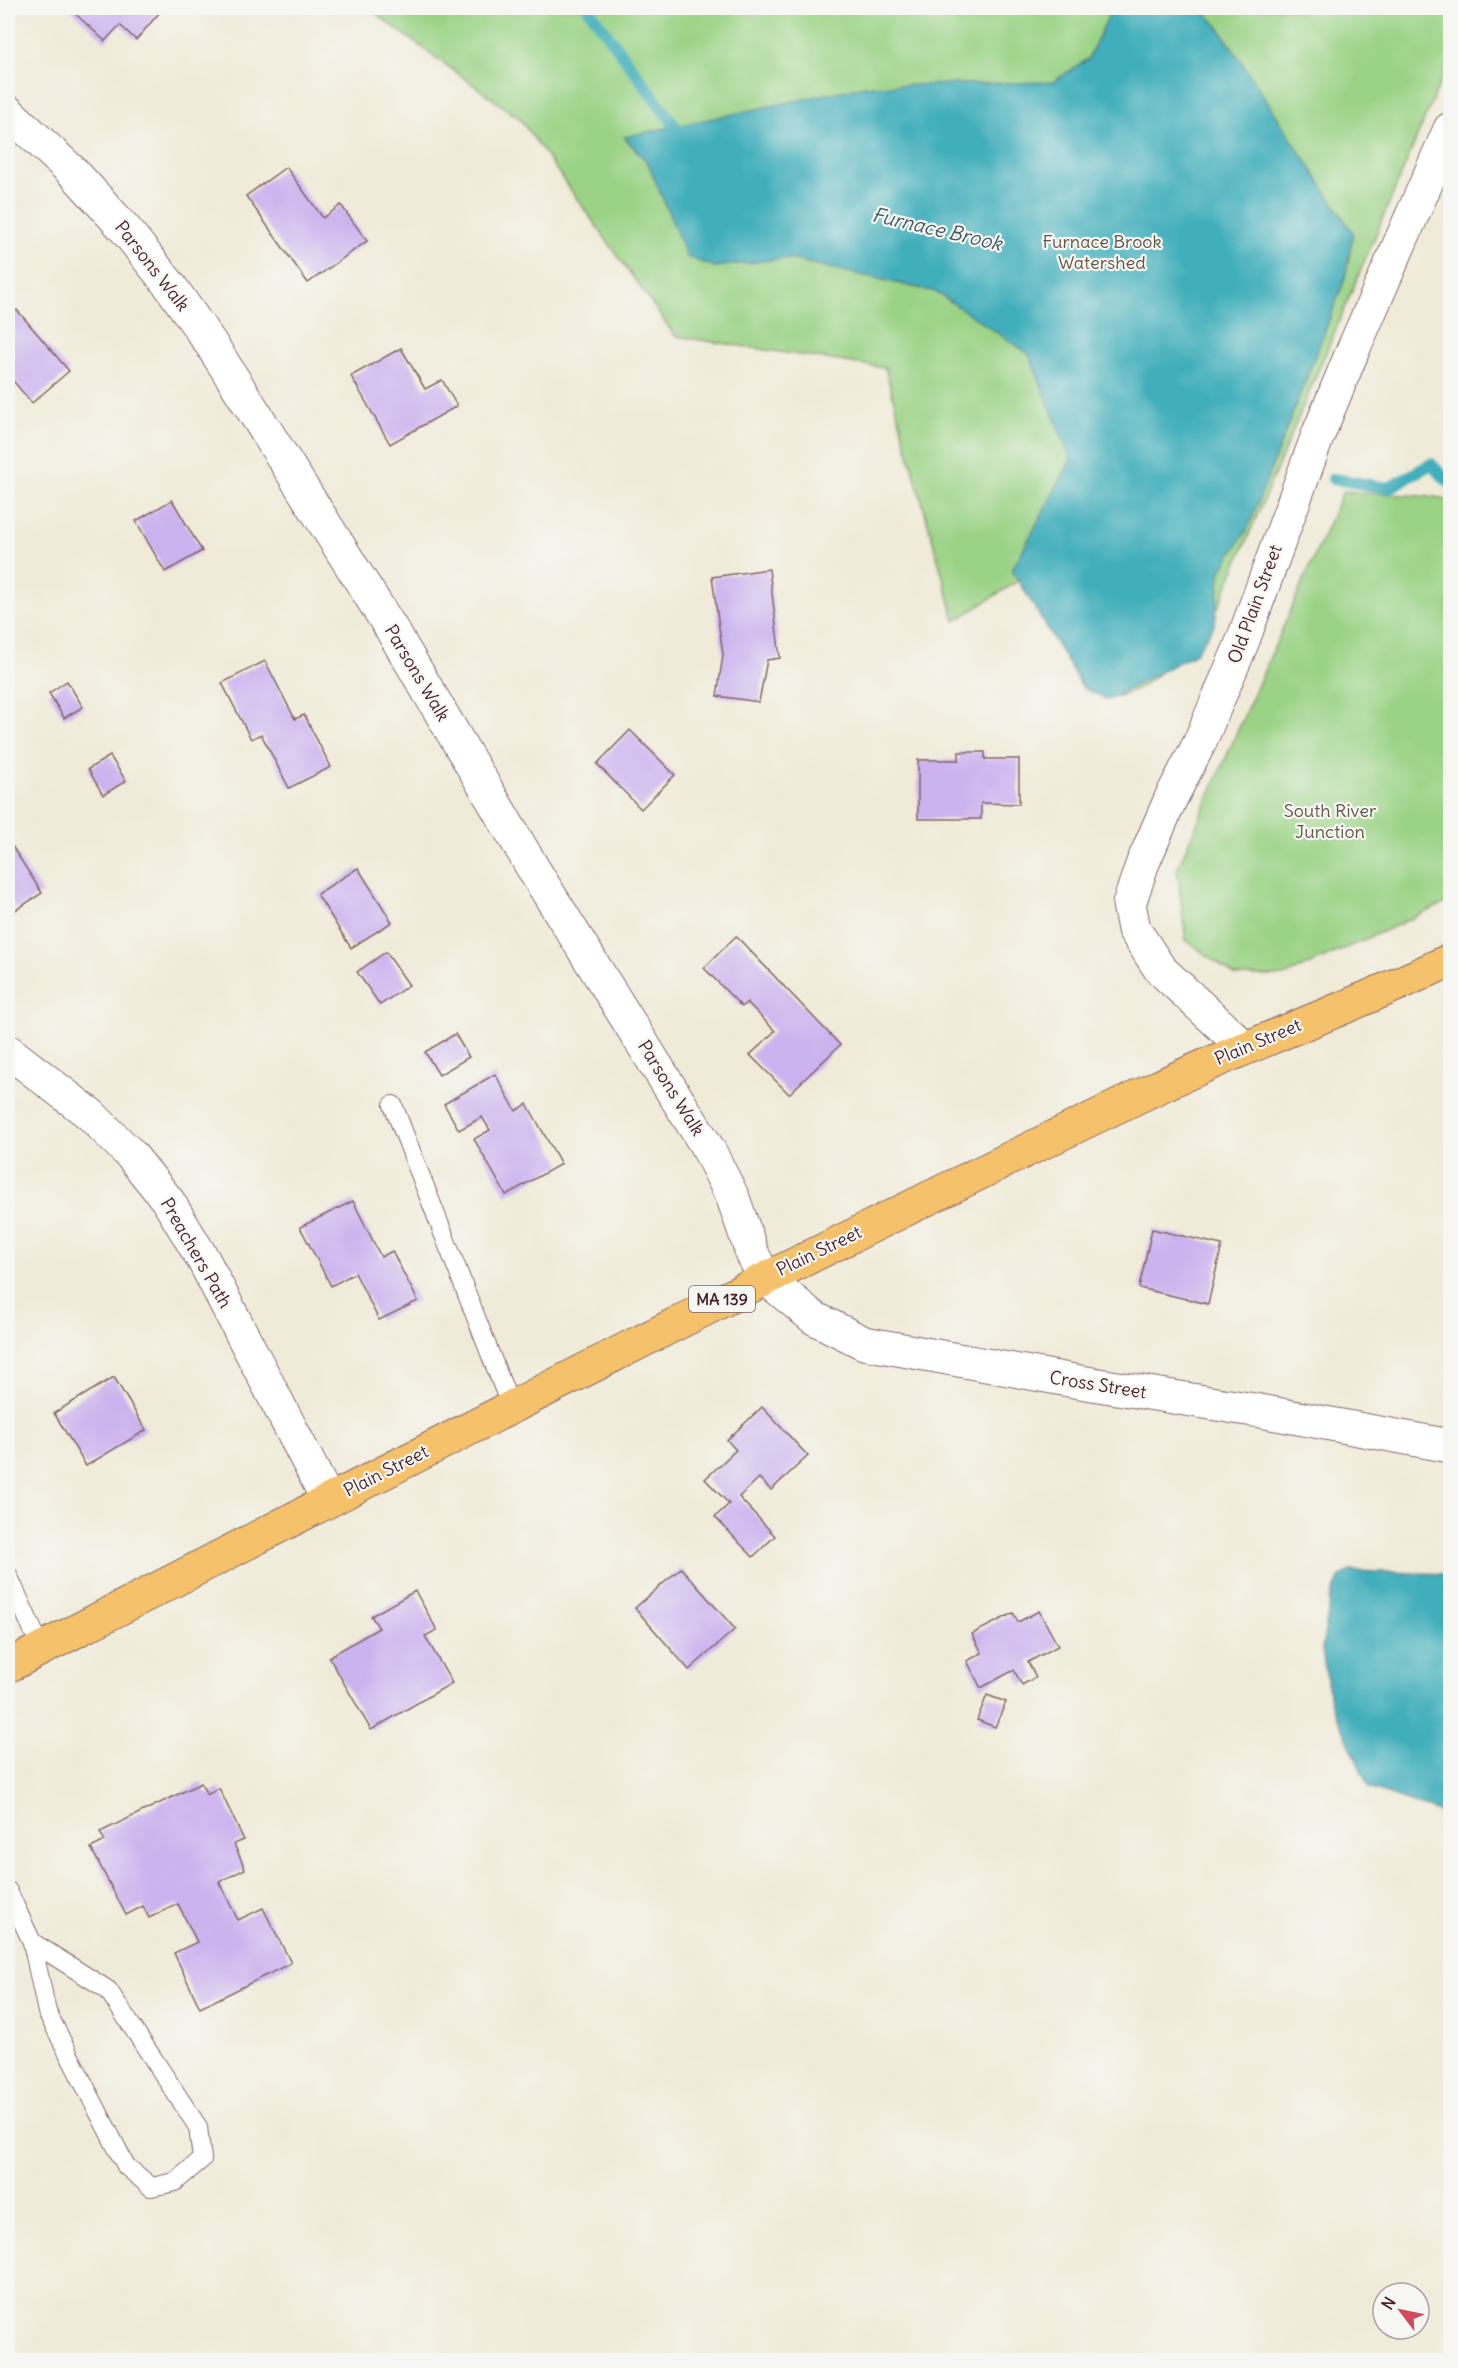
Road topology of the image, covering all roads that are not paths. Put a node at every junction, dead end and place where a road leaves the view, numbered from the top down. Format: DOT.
graph roads {
  1 [pos="8,112"];
  2 [pos="1450,129"];
  3 [pos="1450,960"];
  4 [pos="1244,1047"];
  5 [pos="8,1051"];
  6 [pos="393,1105"];
  7 [pos="764,1277"];
  8 [pos="511,1407"];
  9 [pos="1450,1446"];
  10 [pos="328,1500"];
  11 [pos="8,1575"];
  12 [pos="41,1648"];
  13 [pos="8,1666"];
  14 [pos="8,1891"];
  15 [pos="32,1942"];
  1 -- 7 [label="street, Parsons Walk"];
  2 -- 4 [label="street, Old Plain Street"];
  3 -- 4 [label="main road, Plain Street / MA 139"];
  4 -- 7 [label="main road, Plain Street / MA 139"];
  5 -- 10 [label="street, Preachers Path"];
  6 -- 8 [label="lane"];
  7 -- 8 [label="main road, Plain Street / MA 139"];
  7 -- 9 [label="street, Cross Street"];
  8 -- 10 [label="main road, Plain Street / MA 139"];
  10 -- 12 [label="main road, Plain Street / MA 139"];
  11 -- 12 [label="lane"];
  12 -- 13 [label="main road, Plain Street / MA 139"];
  14 -- 15 [label="lane"];
  15 -- 15 [label="lane"];
}
